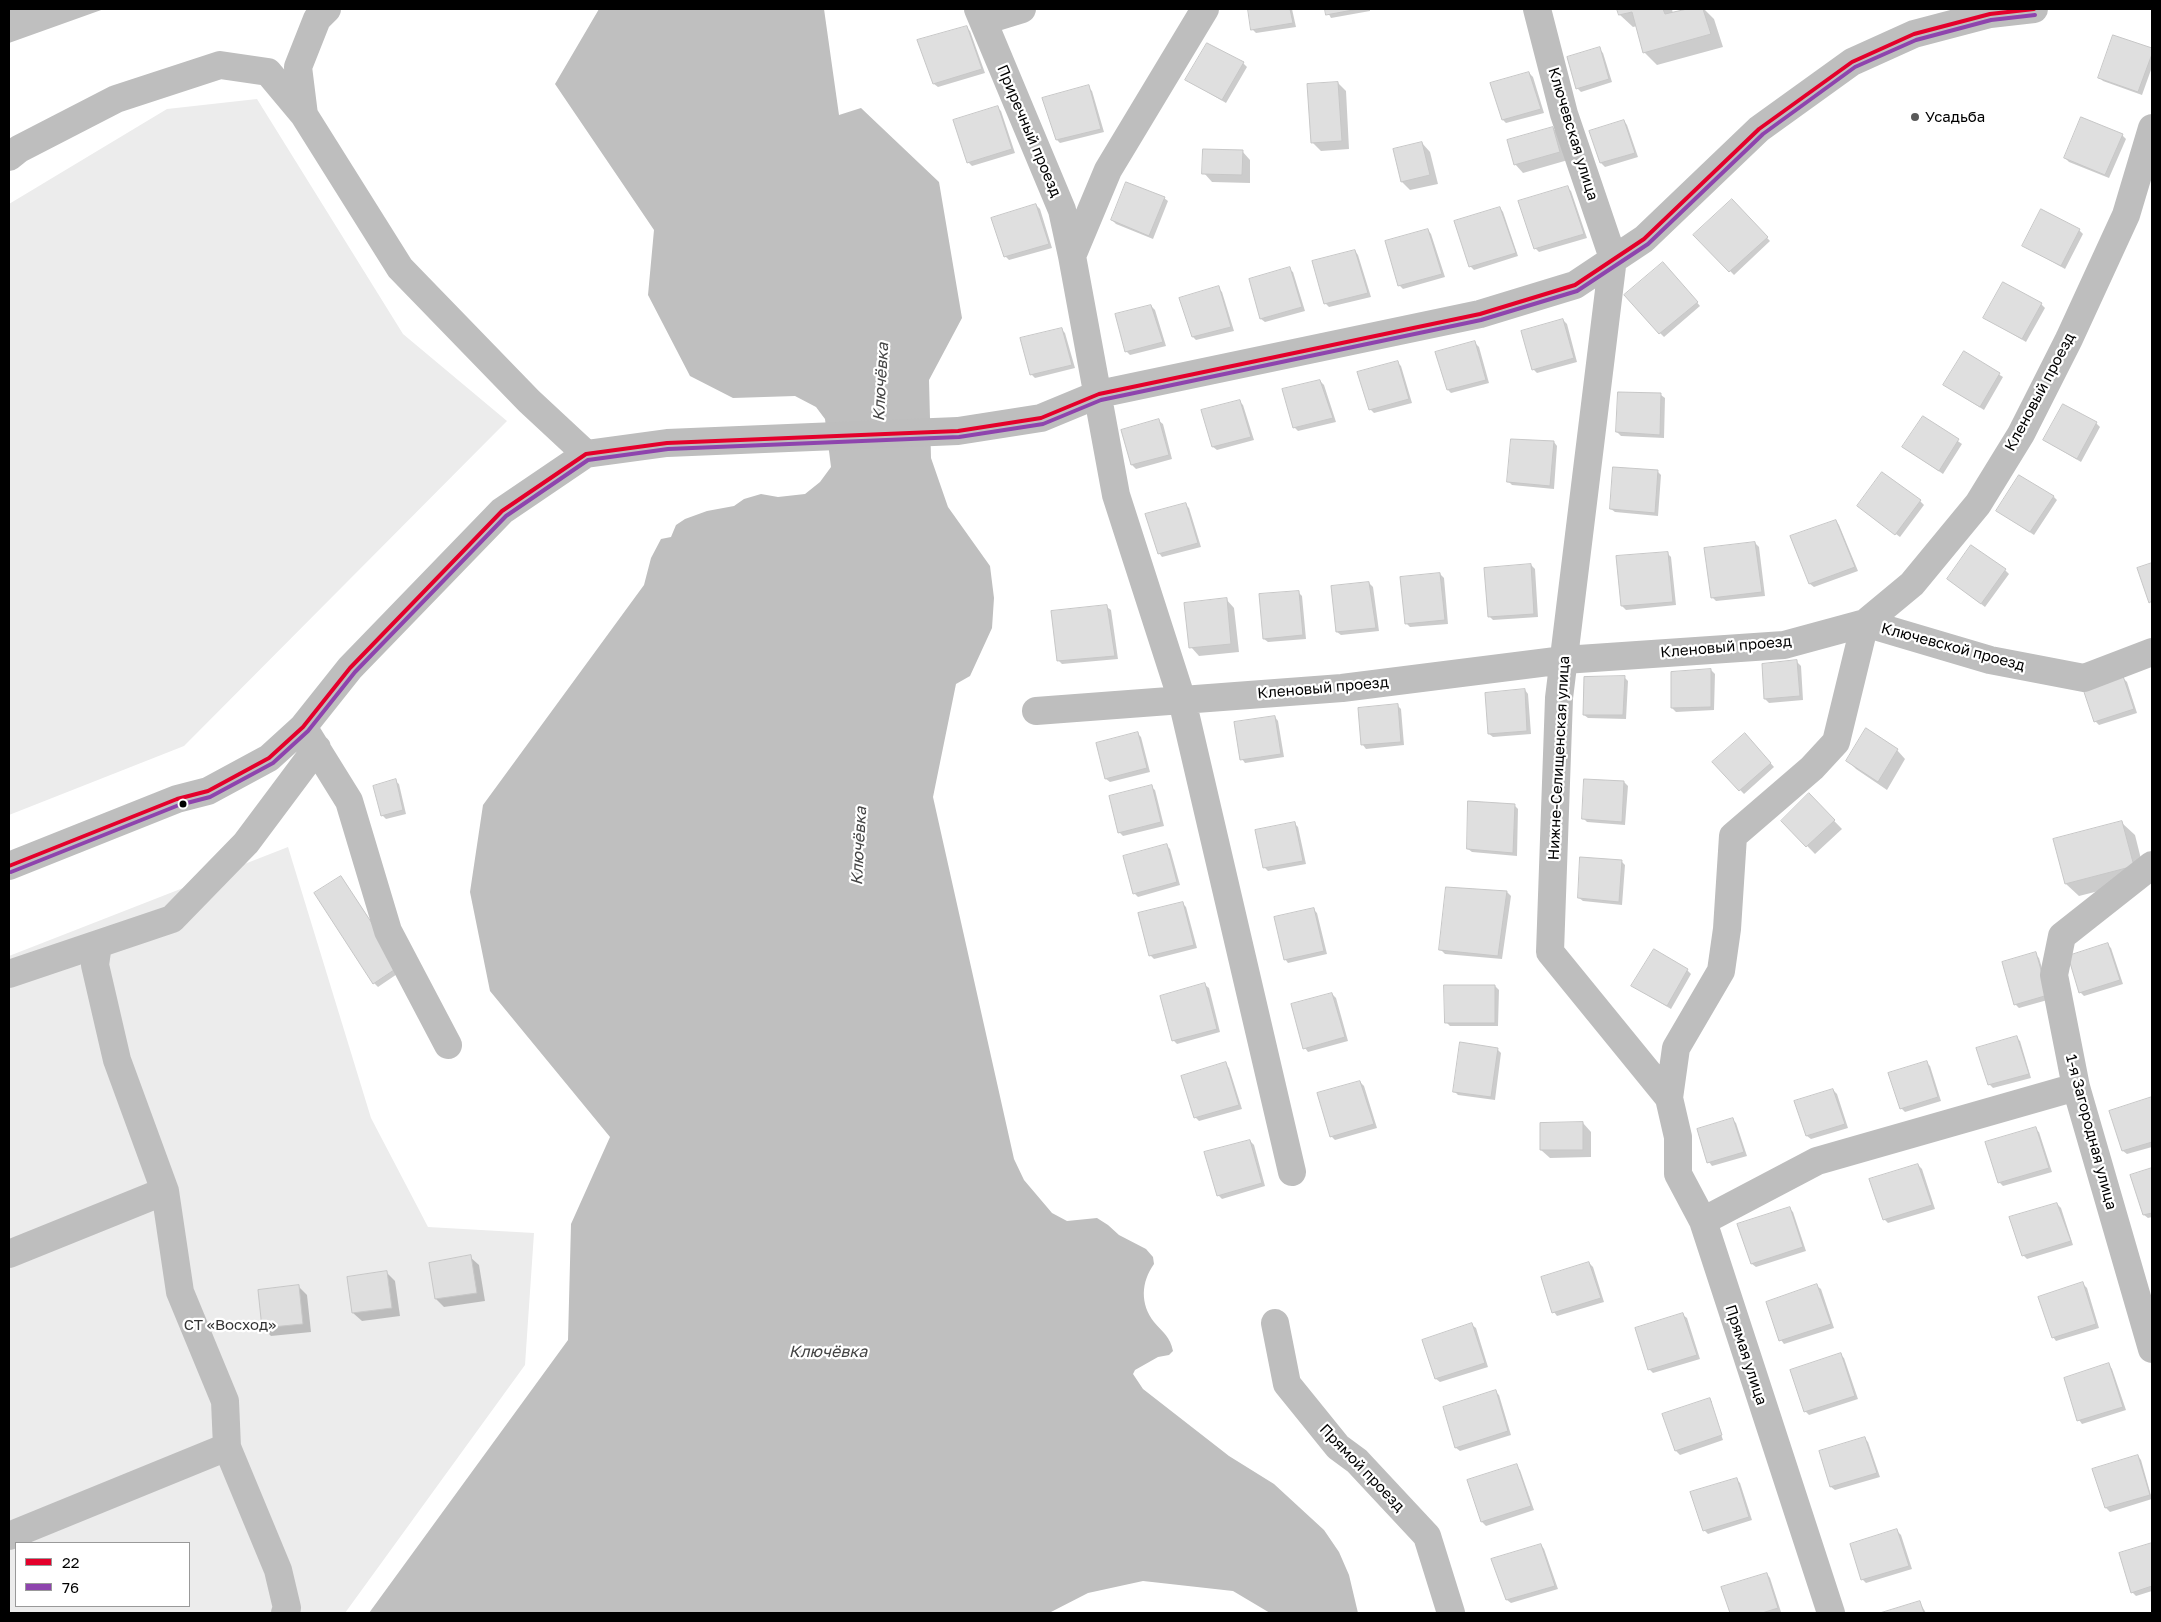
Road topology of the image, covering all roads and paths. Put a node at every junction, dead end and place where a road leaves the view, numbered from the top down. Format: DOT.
graph roads {
  1 [pos="326,9"];
  2 [pos="1022,9"];
  3 [pos="1206,9"];
  4 [pos="1538,9"];
  5 [pos="2034,9"];
  6 [pos="1998,11"];
  7 [pos="980,15"];
  8 [pos="304,115"];
  9 [pos="2152,128"];
  10 [pos="9,157"];
  11 [pos="1072,256"];
  12 [pos="1613,258"];
  13 [pos="1099,394"];
  14 [pos="586,454"];
  15 [pos="1865,623"];
  16 [pos="2152,652"];
  17 [pos="1564,660"];
  18 [pos="1182,700"];
  19 [pos="1036,711"];
  20 [pos="310,738"];
  21 [pos="2152,865"];
  22 [pos="9,866"];
  23 [pos="98,944"];
  24 [pos="9,974"];
  25 [pos="448,1045"];
  26 [pos="2076,1087"];
  27 [pos="1669,1098"];
  28 [pos="1292,1172"];
  29 [pos="165,1191"];
  30 [pos="1702,1221"];
  31 [pos="9,1254"];
  32 [pos="1275,1323"];
  33 [pos="2152,1349"];
  34 [pos="227,1447"];
  35 [pos="9,1536"];
  36 [pos="286,1613"];
  37 [pos="1452,1613"];
  38 [pos="1831,1613"];
  1 -- 8 [label="street"];
  2 -- 7 [label="street"];
  3 -- 11 [label="street"];
  4 -- 12 [label="street, Ключевская улица"];
  5 -- 6 [label="street"];
  6 -- 12 [label="street"];
  7 -- 11 [label="street, Приречный проезд"];
  8 -- 10 [label="street"];
  8 -- 14 [label="street"];
  9 -- 15 [label="street, Кленовый проезд"];
  11 -- 13 [label="street, Приречный проезд"];
  12 -- 13 [label="street"];
  12 -- 17 [label="street, Нижне-Селищенская улица"];
  13 -- 14 [label="street"];
  13 -- 18 [label="street, Приречный проезд"];
  14 -- 20 [label="street"];
  15 -- 16 [label="street, Ключевской проезд"];
  15 -- 17 [label="street, Кленовый проезд"];
  15 -- 27 [label="street, Ключевской проезд"];
  17 -- 18 [label="street, Кленовый проезд"];
  17 -- 27 [label="street, Нижне-Селищенская улица"];
  18 -- 19 [label="street, Кленовый проезд"];
  18 -- 28 [label="street, Приречный проезд"];
  20 -- 22 [label="street"];
  20 -- 23 [label="street"];
  20 -- 25 [label="street"];
  21 -- 26 [label="street, 1-я Загородная улица"];
  23 -- 24 [label="street"];
  23 -- 29 [label="street"];
  26 -- 30 [label="street"];
  26 -- 33 [label="street, 1-я Загородная улица"];
  27 -- 30 [label="street, Прямая улица"];
  29 -- 31 [label="street"];
  29 -- 34 [label="street"];
  30 -- 38 [label="street, Прямая улица"];
  32 -- 37 [label="street, Прямой проезд"];
  34 -- 35 [label="street"];
  34 -- 36 [label="street"];
}
